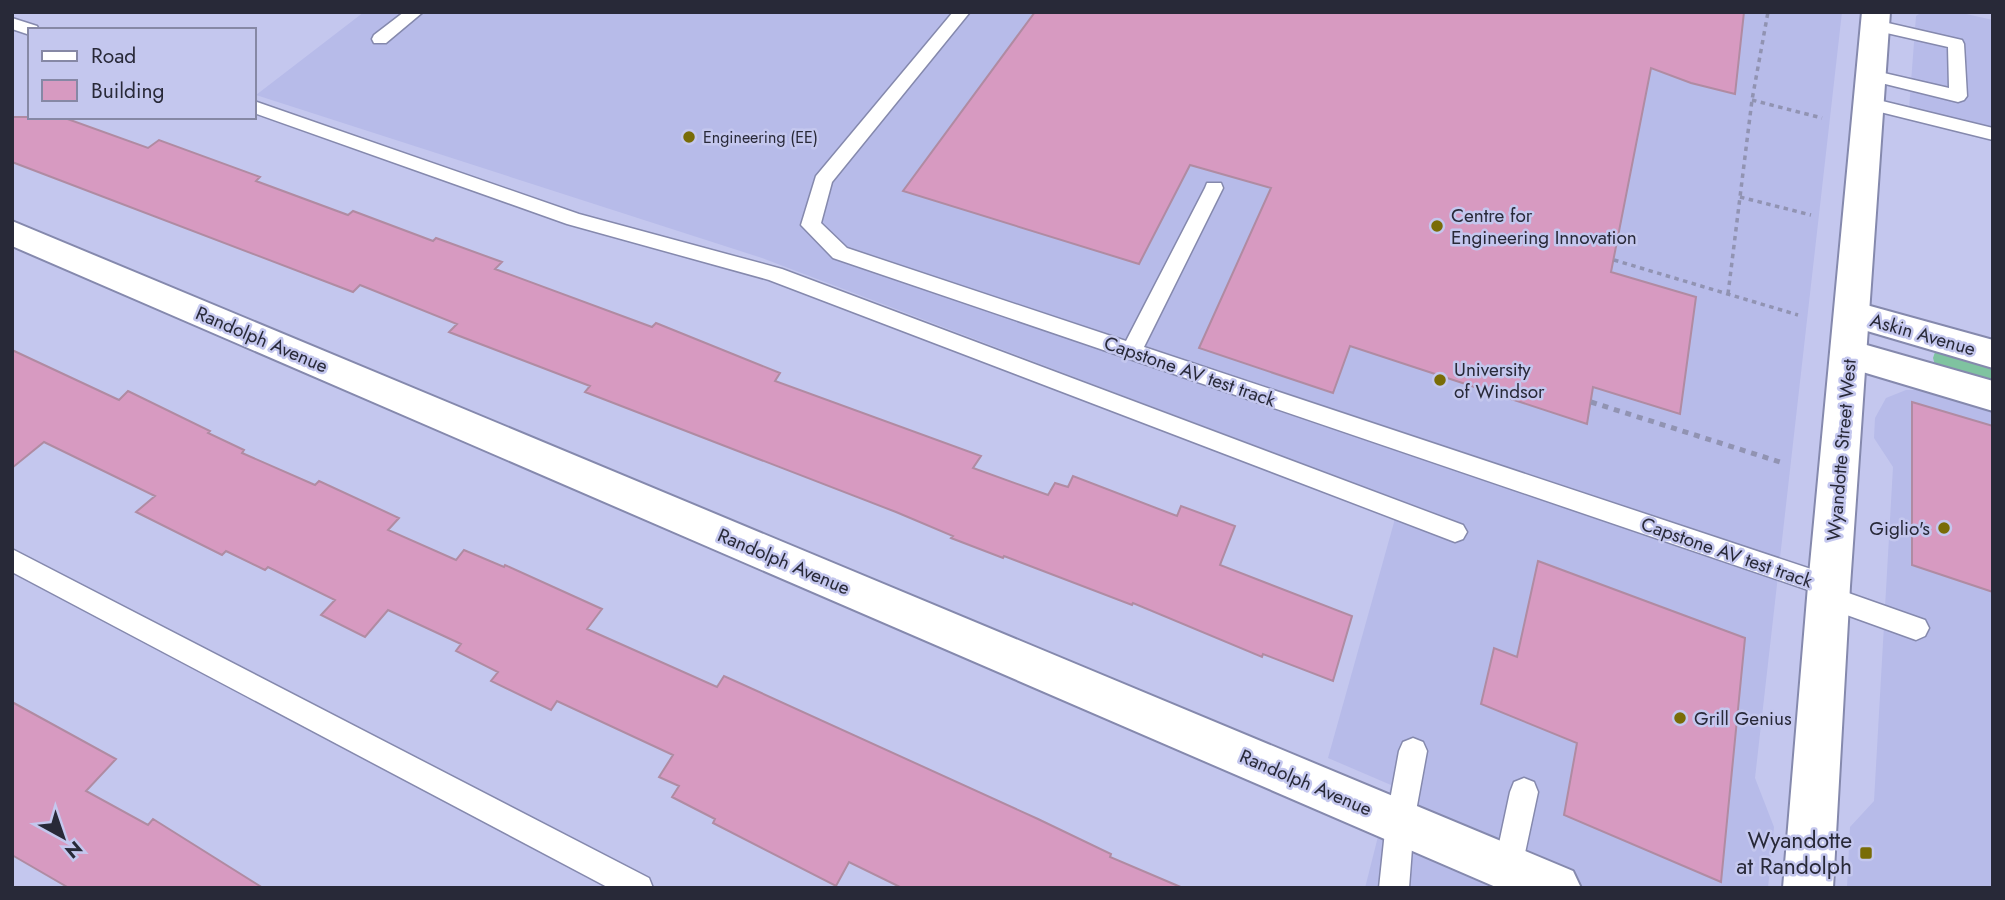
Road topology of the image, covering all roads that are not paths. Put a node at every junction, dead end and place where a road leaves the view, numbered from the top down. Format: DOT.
graph roads {
  1 [pos="415,12"];
  2 [pos="962,12"];
  3 [pos="1875,19"];
  4 [pos="380,39"];
  5 [pos="1870,90"];
  6 [pos="256,108"];
  7 [pos="1993,134"];
  8 [pos="1214,188"];
  9 [pos="12,233"];
  10 [pos="1852,314"];
  11 [pos="1131,351"];
  12 [pos="1849,354"];
  13 [pos="1993,354"];
  14 [pos="1993,396"];
  15 [pos="1455,532"];
  16 [pos="12,560"];
  17 [pos="1829,592"];
  18 [pos="1916,628"];
  19 [pos="1413,751"];
  20 [pos="1524,792"];
  21 [pos="1400,822"];
  22 [pos="1508,867"];
  23 [pos="639,888"];
  24 [pos="1394,888"];
  25 [pos="1556,888"];
  26 [pos="1808,888"];
  1 -- 4 [label="lane"];
  2 -- 11 [label="lane, Capstone AV test track"];
  3 -- 5 [label="street, Wyandotte Street West"];
  3 -- 5 [label="lane"];
  5 -- 7 [label="lane"];
  5 -- 10 [label="street, Wyandotte Street West"];
  6 -- 15 [label="lane"];
  8 -- 11 [label="lane"];
  9 -- 21 [label="street, Randolph Avenue"];
  10 -- 12 [label="street, Wyandotte Street West"];
  10 -- 13 [label="street, Askin Avenue"];
  11 -- 17 [label="lane, Capstone AV test track"];
  12 -- 14 [label="street, Askin Avenue"];
  12 -- 17 [label="street, Wyandotte Street West"];
  16 -- 23 [label="lane"];
  17 -- 18 [label="lane, Capstone AV test track"];
  17 -- 26 [label="street, Wyandotte Street West"];
  19 -- 21 [label="lane"];
  20 -- 22 [label="lane"];
  21 -- 22 [label="street, Randolph Avenue"];
  21 -- 24 [label="lane"];
  22 -- 25 [label="street, Randolph Avenue"];
}
